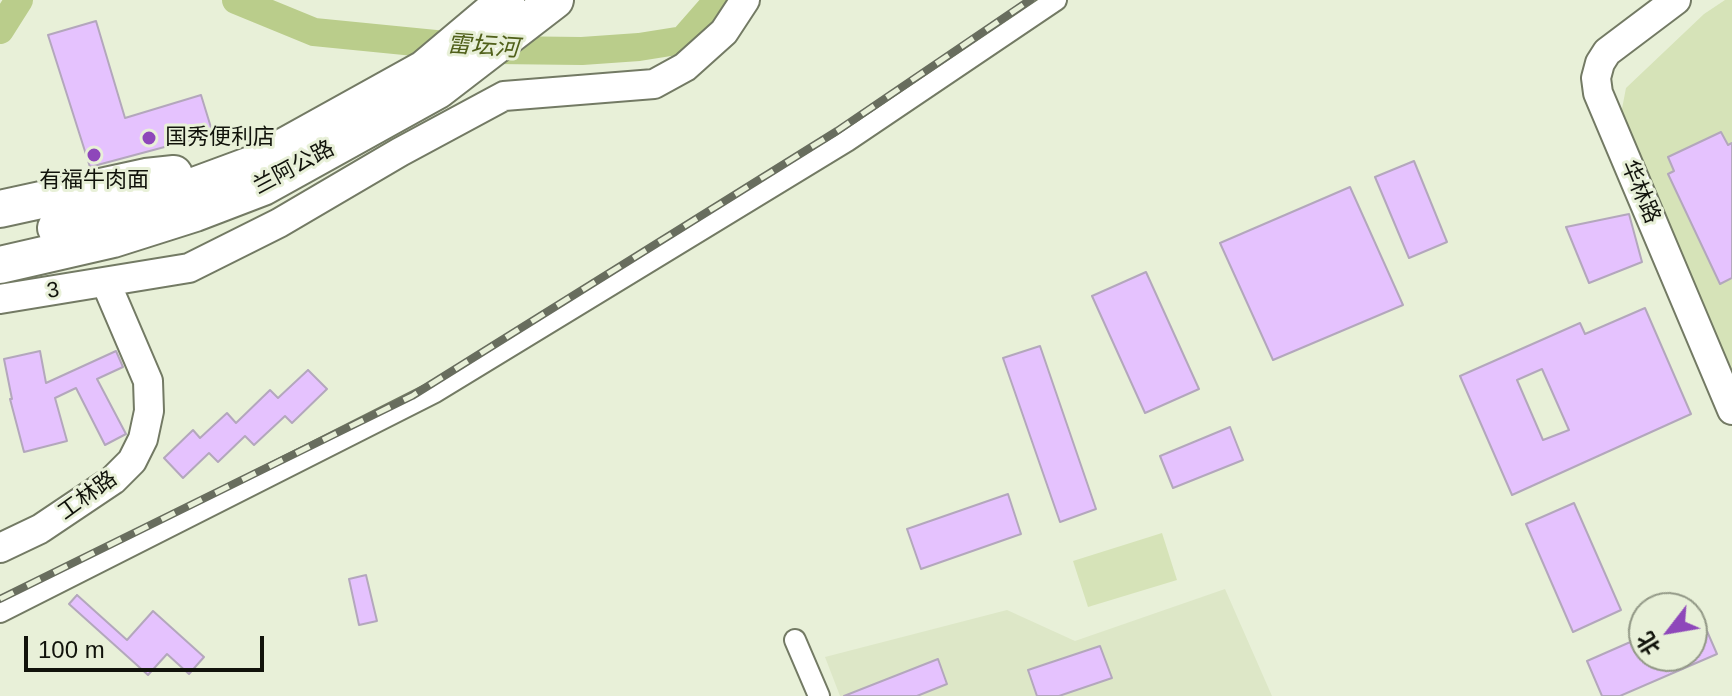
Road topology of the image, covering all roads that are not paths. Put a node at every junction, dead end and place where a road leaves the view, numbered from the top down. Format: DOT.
graph roads {
  1 [pos="506,0"];
  2 [pos="555,0"];
  3 [pos="745,0"];
  4 [pos="1056,0"];
  5 [pos="1676,0"];
  6 [pos="251,165"];
  7 [pos="0,209"];
  8 [pos="0,243"];
  9 [pos="0,265"];
  10 [pos="106,283"];
  11 [pos="0,299"];
  12 [pos="1732,410"];
  13 [pos="0,548"];
  14 [pos="0,612"];
  15 [pos="795,640"];
  16 [pos="819,696"];
  1 -- 6 [label="highway, 兰阿公路"];
  2 -- 9 [label="highway, 兰阿公路"];
  3 -- 10 [label="main road, 3"];
  4 -- 14 [label="street"];
  5 -- 12 [label="main road, 华林路"];
  6 -- 7 [label="highway"];
  6 -- 8 [label="highway, 兰阿公路"];
  10 -- 11 [label="main road, 3"];
  10 -- 13 [label="main road, 工林路"];
  15 -- 16 [label="street"];
}
